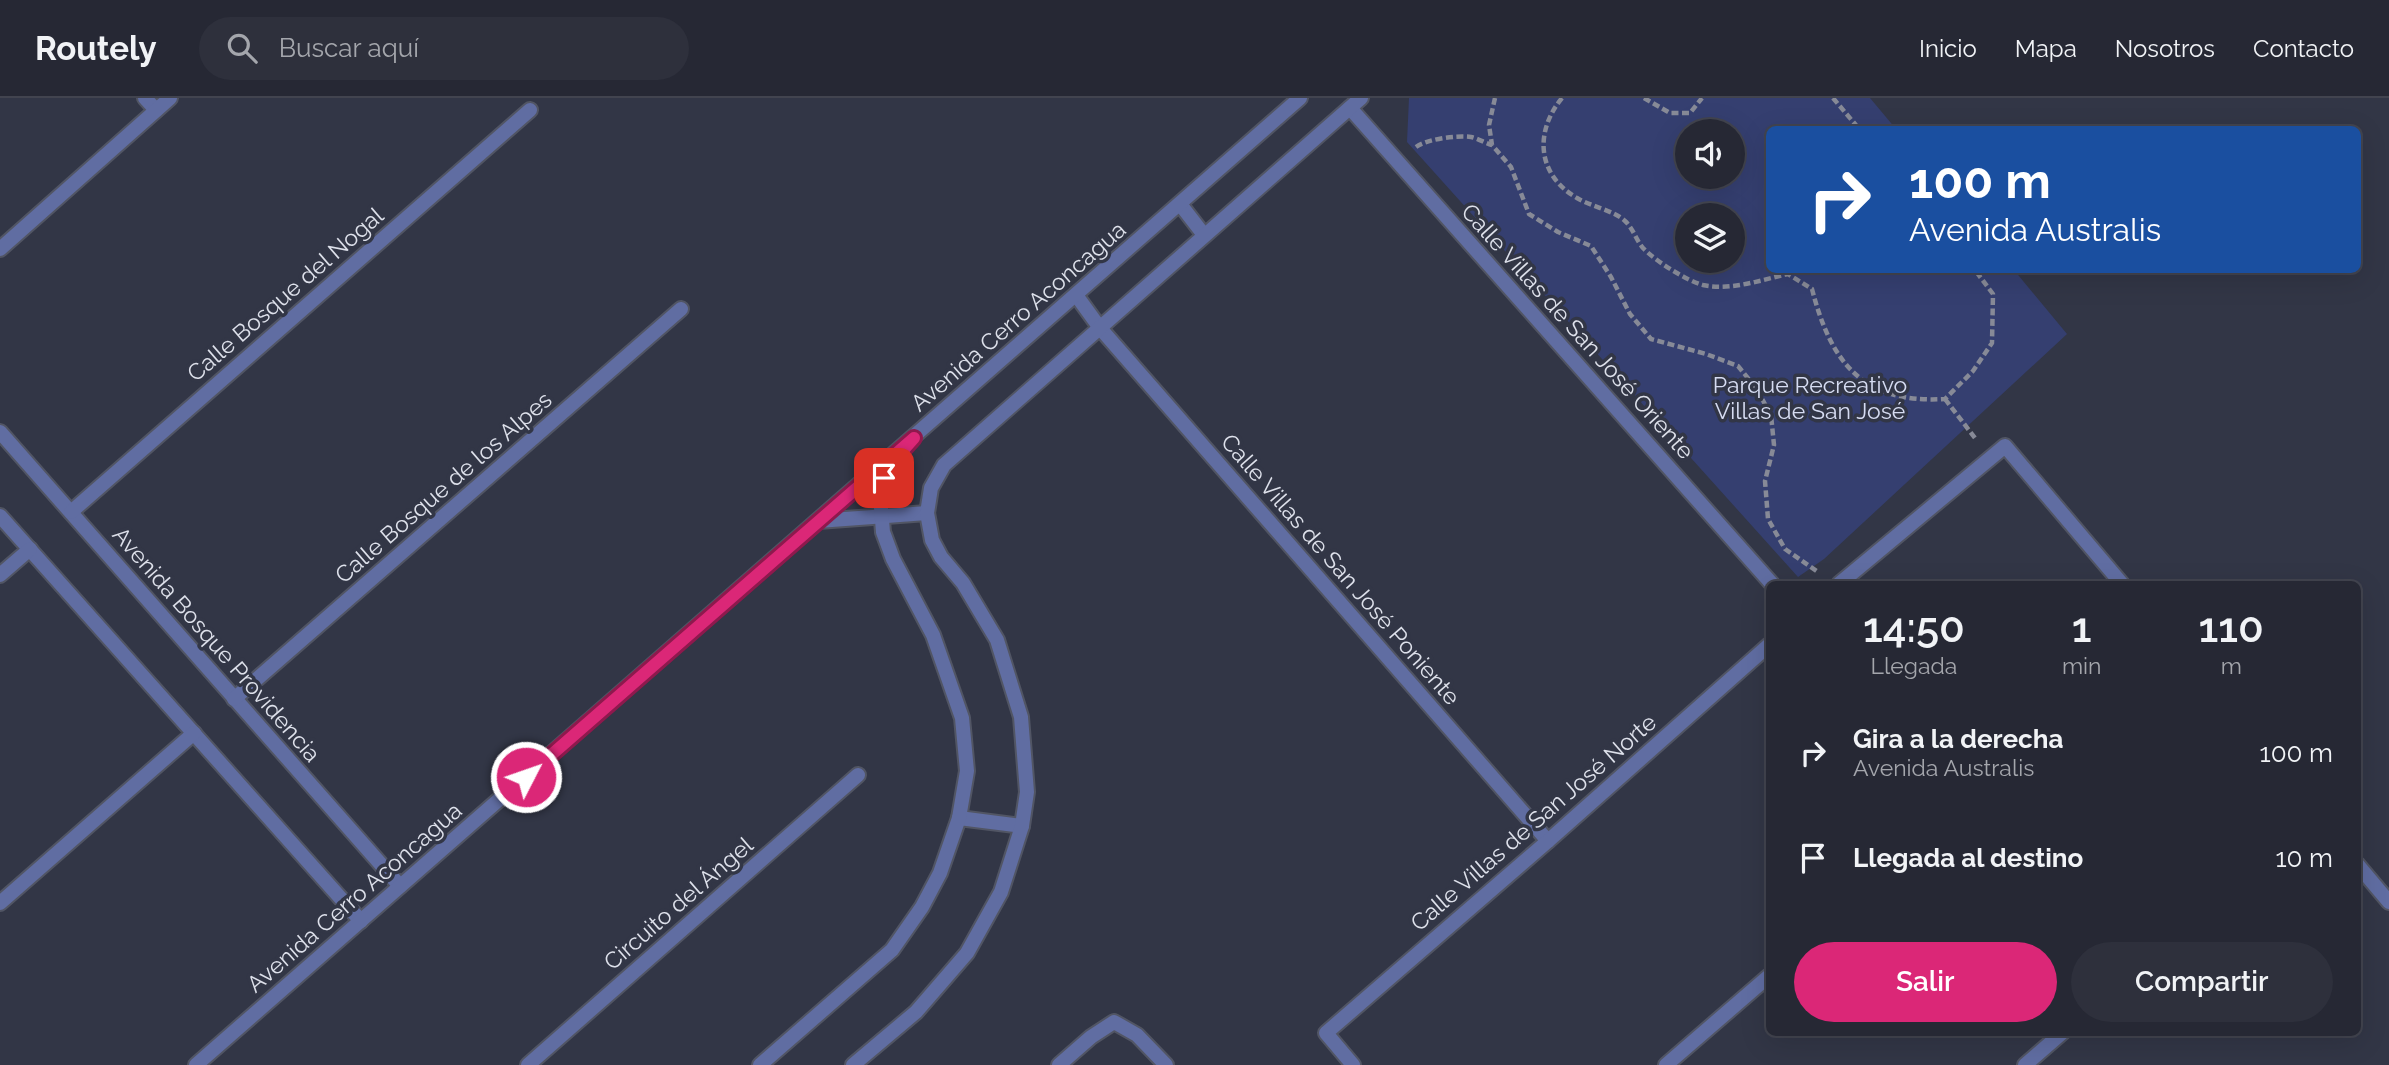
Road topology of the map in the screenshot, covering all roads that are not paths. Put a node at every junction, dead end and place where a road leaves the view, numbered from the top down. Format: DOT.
graph roads {
  1 [pos="145,98"];
  2 [pos="170,98"];
  3 [pos="1300,98"];
  4 [pos="1356,103"];
  5 [pos="156,110"];
  6 [pos="530,110"];
  7 [pos="1180,204"];
  8 [pos="1204,235"];
  9 [pos="0,249"];
  10 [pos="1076,295"];
  11 [pos="681,309"];
  12 [pos="1100,328"];
  13 [pos="0,432"];
  14 [pos="914,438"];
  15 [pos="71,512"];
  16 [pos="927,513"];
  17 [pos="0,516"];
  18 [pos="882,516"];
  19 [pos="818,521"];
  20 [pos="30,549"];
  21 [pos="0,575"];
  22 [pos="1769,581"];
  23 [pos="1843,581"];
  24 [pos="2119,581"];
  25 [pos="1766,648"];
  26 [pos="234,699"];
  27 [pos="194,733"];
  28 [pos="858,775"];
  29 [pos="959,818"];
  30 [pos="1021,826"];
  31 [pos="1548,841"];
  32 [pos="2361,869"];
  33 [pos="400,887"];
  34 [pos="2389,902"];
  35 [pos="0,903"];
  36 [pos="361,921"];
  37 [pos="1766,979"];
  38 [pos="2058,1036"];
  39 [pos="538,1062"];
  40 [pos="197,1065"];
  41 [pos="760,1065"];
  42 [pos="853,1065"];
  43 [pos="1059,1065"];
  44 [pos="1166,1065"];
  45 [pos="1353,1065"];
  46 [pos="1666,1065"];
  47 [pos="2025,1065"];
  1 -- 5 [label="street"];
  2 -- 5 [label="street"];
  3 -- 7 [label="street, Avenida Cerro Aconcagua"];
  4 -- 8 [label="street"];
  4 -- 22 [label="street, Calle Villas de San José Oriente"];
  5 -- 9 [label="street"];
  6 -- 15 [label="street, Calle Bosque del Nogal"];
  7 -- 8 [label="street"];
  7 -- 10 [label="street, Avenida Cerro Aconcagua"];
  8 -- 12 [label="street"];
  10 -- 12 [label="street, Calle Villas de San José Poniente"];
  10 -- 14 [label="street, Avenida Cerro Aconcagua"];
  11 -- 26 [label="street, Calle Bosque de los Alpes"];
  12 -- 16 [label="street"];
  12 -- 31 [label="street, Calle Villas de San José Poniente"];
  13 -- 15 [label="street, Avenida Bosque Providencia"];
  14 -- 18 [label="street"];
  14 -- 19 [label="street, Avenida Cerro Aconcagua"];
  15 -- 26 [label="street, Avenida Bosque Providencia"];
  16 -- 18 [label="street"];
  16 -- 30 [label="street"];
  17 -- 20 [label="street"];
  18 -- 19 [label="street"];
  18 -- 29 [label="street"];
  19 -- 33 [label="street, Avenida Cerro Aconcagua"];
  20 -- 21 [label="street"];
  20 -- 27 [label="street"];
  23 -- 24 [label="street"];
  25 -- 31 [label="street, Calle Villas de San José Norte"];
  26 -- 33 [label="street, Avenida Bosque Providencia"];
  27 -- 35 [label="street"];
  27 -- 36 [label="street"];
  28 -- 39 [label="street, Circuito del Ángel"];
  29 -- 30 [label="street"];
  29 -- 41 [label="street"];
  30 -- 42 [label="street"];
  31 -- 45 [label="street, Calle Villas de San José Norte"];
  32 -- 34 [label="street"];
  33 -- 36 [label="street, Avenida Cerro Aconcagua"];
  36 -- 40 [label="street, Avenida Cerro Aconcagua"];
  37 -- 46 [label="street"];
  38 -- 47 [label="street"];
  43 -- 44 [label="street"];
}
